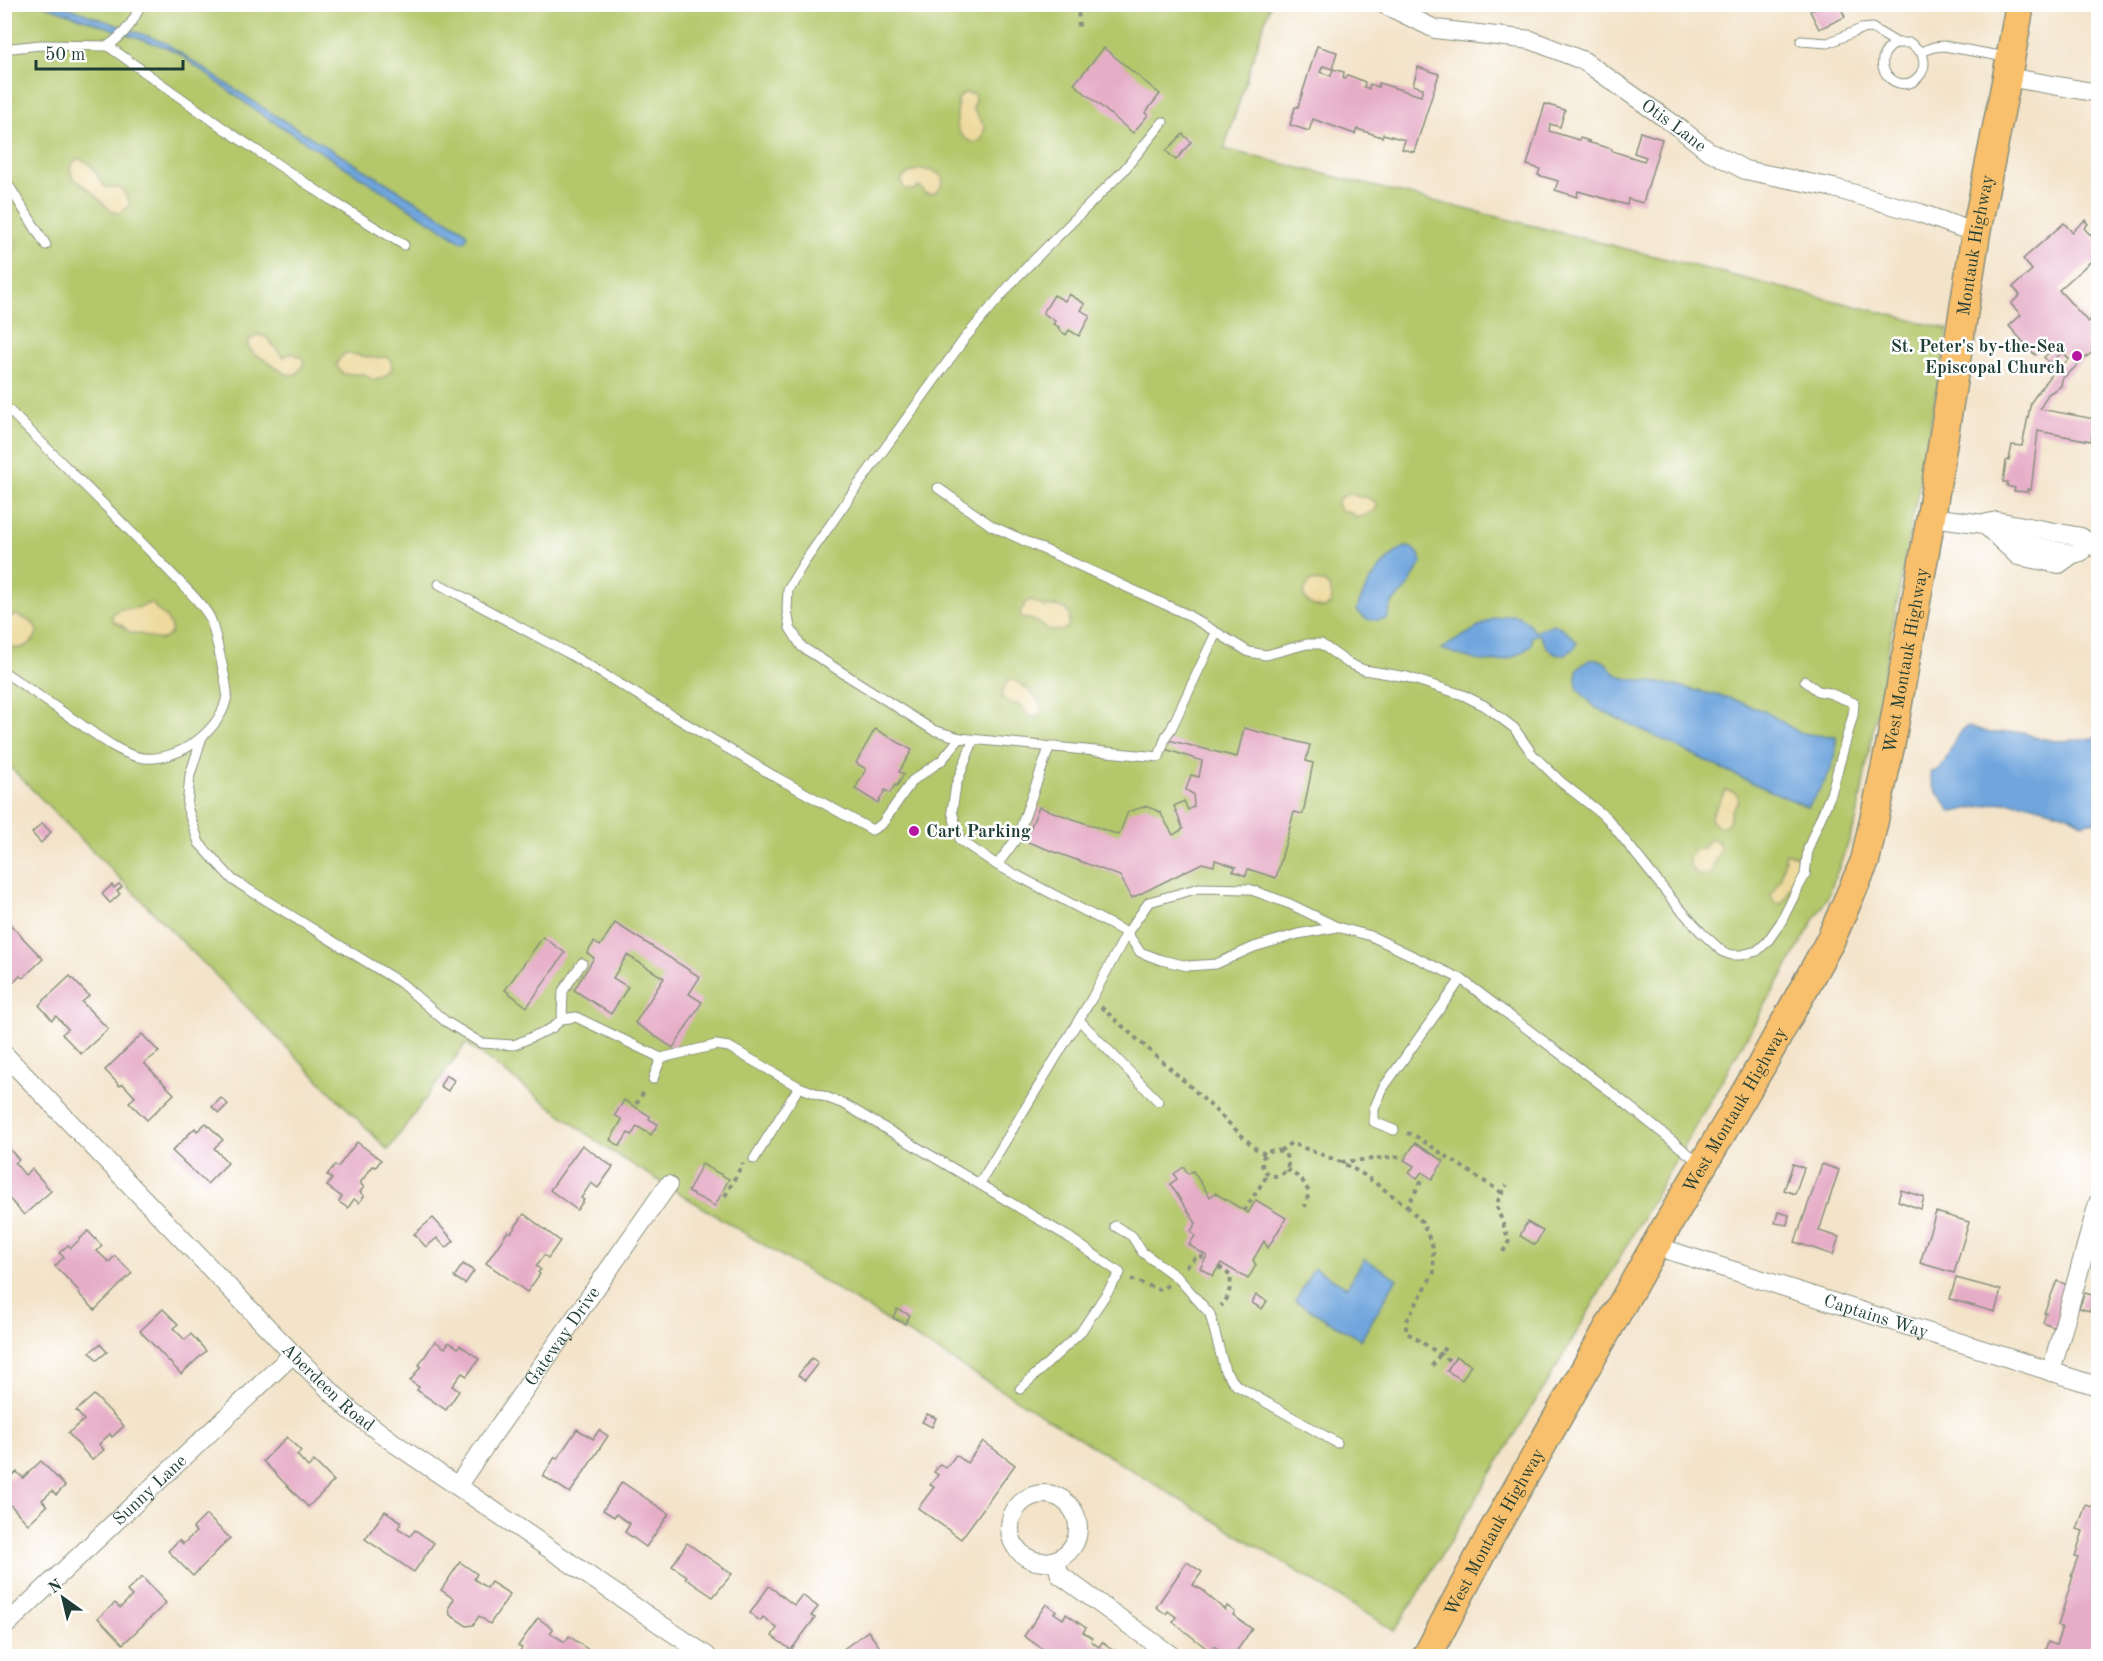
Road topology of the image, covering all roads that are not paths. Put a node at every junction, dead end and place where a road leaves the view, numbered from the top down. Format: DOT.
graph roads {
  1 [pos="140,4"];
  2 [pos="1383,4"];
  3 [pos="2020,4"];
  4 [pos="1802,41"];
  5 [pos="1897,43"];
  6 [pos="108,46"];
  7 [pos="4,51"];
  8 [pos="1922,52"];
  9 [pos="2009,67"];
  10 [pos="2098,93"];
  11 [pos="1163,122"];
  12 [pos="4,177"];
  13 [pos="1976,232"];
  14 [pos="46,245"];
  15 [pos="404,245"];
  16 [pos="4,405"];
  17 [pos="938,488"];
  18 [pos="1931,518"];
  19 [pos="1984,524"];
  20 [pos="2098,549"];
  21 [pos="439,584"];
  22 [pos="1216,633"];
  23 [pos="4,672"];
  24 [pos="1805,681"];
  25 [pos="202,737"];
  26 [pos="960,738"];
  27 [pos="973,741"];
  28 [pos="1049,748"];
  29 [pos="997,865"];
  30 [pos="1337,927"];
  31 [pos="1127,933"];
  32 [pos="582,963"];
  33 [pos="1461,979"];
  34 [pos="562,1019"];
  35 [pos="1079,1020"];
  36 [pos="661,1058"];
  37 [pos="8,1063"];
  38 [pos="653,1079"];
  39 [pos="799,1087"];
  40 [pos="1158,1101"];
  41 [pos="1394,1130"];
  42 [pos="754,1159"];
  43 [pos="1702,1166"];
  44 [pos="980,1183"];
  45 [pos="668,1185"];
  46 [pos="2098,1203"];
  47 [pos="1115,1226"];
  48 [pos="1655,1246"];
  49 [pos="293,1354"];
  50 [pos="2051,1372"];
  51 [pos="2097,1386"];
  52 [pos="1020,1389"];
  53 [pos="1337,1443"];
  54 [pos="457,1486"];
  55 [pos="1056,1561"];
  56 [pos="4,1627"];
  57 [pos="707,1656"];
  58 [pos="1172,1656"];
  59 [pos="1427,1656"];
  1 -- 6 [label="lane"];
  2 -- 13 [label="street, Otis Lane"];
  3 -- 9 [label="main road, Montauk Highway"];
  4 -- 5 [label="lane"];
  5 -- 8 [label="lane"];
  5 -- 8 [label="lane"];
  6 -- 7 [label="lane"];
  6 -- 15 [label="lane"];
  8 -- 9 [label="lane"];
  9 -- 10 [label="street"];
  9 -- 13 [label="main road, Montauk Highway"];
  11 -- 26 [label="lane"];
  12 -- 14 [label="lane"];
  13 -- 18 [label="main road, Montauk Highway"];
  16 -- 25 [label="lane"];
  17 -- 22 [label="lane"];
  18 -- 19 [label="street"];
  18 -- 43 [label="main road, West Montauk Highway"];
  19 -- 20 [label="street"];
  19 -- 20 [label="street"];
  21 -- 26 [label="lane"];
  22 -- 24 [label="lane"];
  22 -- 28 [label="lane"];
  23 -- 25 [label="lane"];
  25 -- 34 [label="lane"];
  26 -- 27 [label="lane"];
  27 -- 28 [label="lane"];
  27 -- 29 [label="lane"];
  28 -- 29 [label="lane"];
  29 -- 31 [label="lane"];
  30 -- 31 [label="lane"];
  30 -- 31 [label="lane"];
  30 -- 33 [label="lane"];
  31 -- 35 [label="lane"];
  32 -- 34 [label="lane"];
  33 -- 41 [label="lane"];
  33 -- 43 [label="lane"];
  34 -- 36 [label="lane"];
  35 -- 40 [label="lane"];
  35 -- 44 [label="lane"];
  36 -- 38 [label="lane"];
  36 -- 39 [label="lane"];
  37 -- 49 [label="street, Aberdeen Road"];
  39 -- 42 [label="lane"];
  39 -- 44 [label="lane"];
  43 -- 48 [label="main road, West Montauk Highway"];
  44 -- 52 [label="lane"];
  45 -- 54 [label="street, Gateway Drive"];
  46 -- 50 [label="street"];
  47 -- 53 [label="lane"];
  48 -- 50 [label="street, Captains Way"];
  48 -- 59 [label="main road, West Montauk Highway"];
  49 -- 54 [label="street, Aberdeen Road"];
  49 -- 56 [label="street, Sunny Lane"];
  50 -- 51 [label="street, Captains Way"];
  54 -- 57 [label="street, Aberdeen Road"];
  55 -- 58 [label="street"];
}
